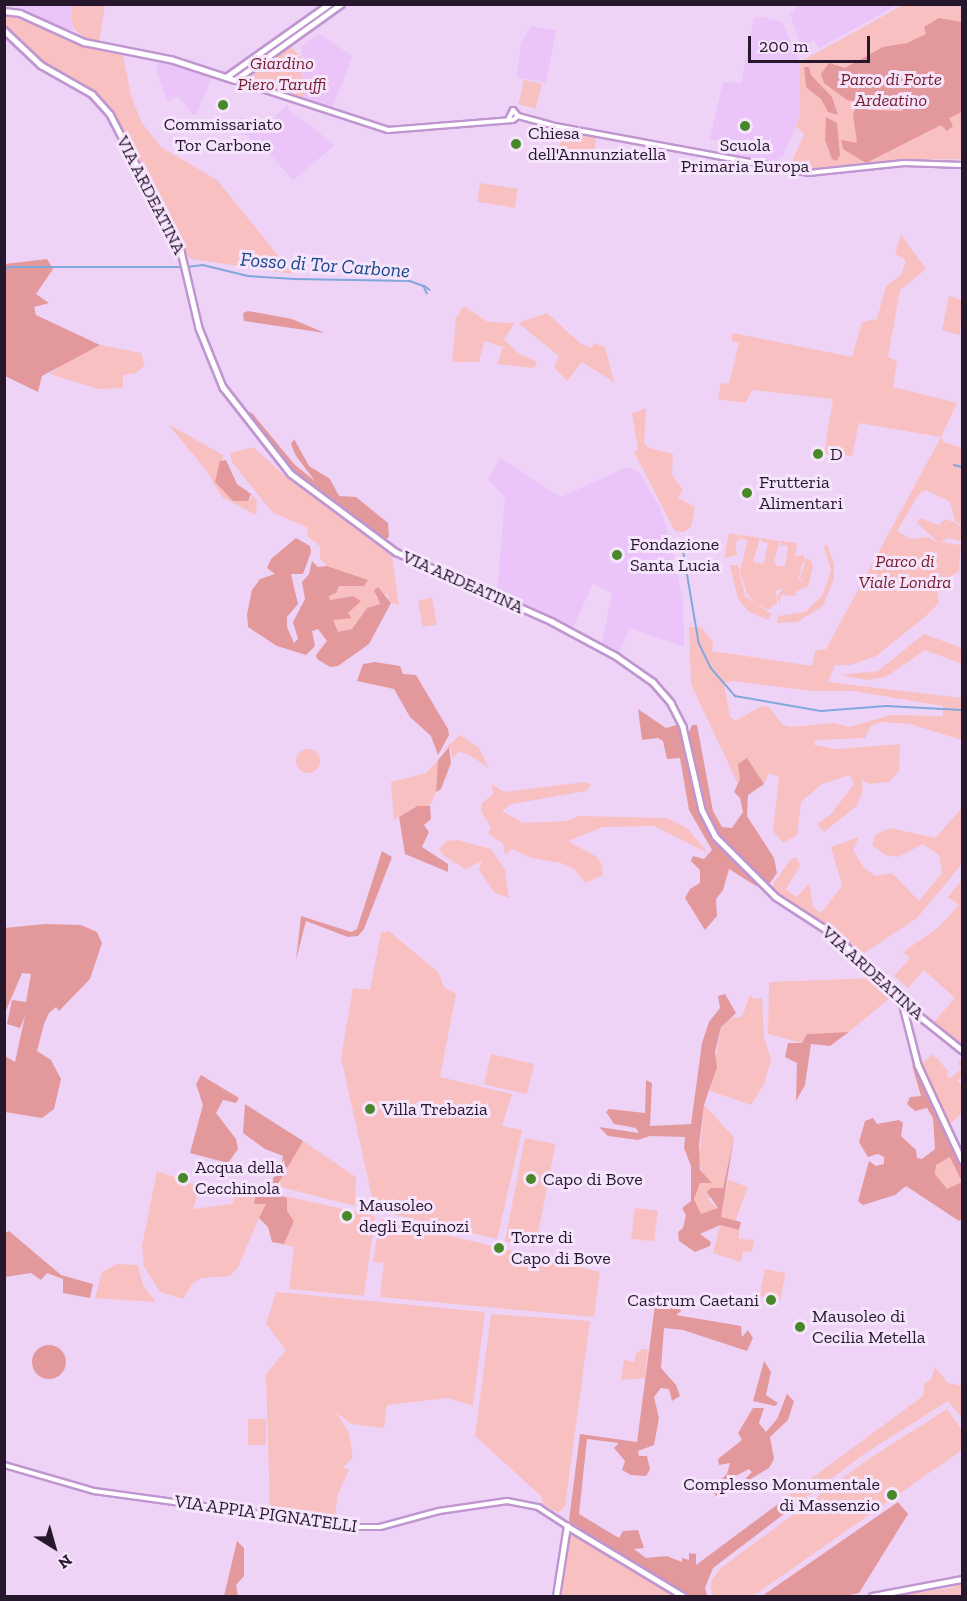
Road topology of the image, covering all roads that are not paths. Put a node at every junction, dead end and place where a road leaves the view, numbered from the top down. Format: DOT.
graph roads {
  1 [pos="329,4"];
  2 [pos="341,4"];
  3 [pos="4,11"];
  4 [pos="4,30"];
  5 [pos="226,77"];
  6 [pos="235,80"];
  7 [pos="518,116"];
  8 [pos="508,118"];
  9 [pos="963,165"];
  10 [pos="902,1002"];
  11 [pos="963,1050"];
  12 [pos="963,1160"];
  13 [pos="4,1465"];
  14 [pos="567,1526"];
  15 [pos="963,1579"];
  16 [pos="556,1596"];
  17 [pos="682,1596"];
  18 [pos="872,1596"];
  1 -- 5 [label="main road"];
  2 -- 6 [label="main road"];
  3 -- 5 [label="main road"];
  4 -- 10 [label="main road, VIA ARDEATINA"];
  5 -- 6 [label="main road"];
  6 -- 8 [label="street"];
  7 -- 8 [label="street"];
  7 -- 8 [label="street"];
  7 -- 9 [label="street"];
  10 -- 11 [label="main road, VIA ARDEATINA"];
  10 -- 12 [label="main road"];
  13 -- 14 [label="street, VIA APPIA PIGNATELLI"];
  14 -- 16 [label="main road"];
  14 -- 17 [label="main road, VIA APPIA PIGNATELLI"];
  15 -- 18 [label="main road"];
}
